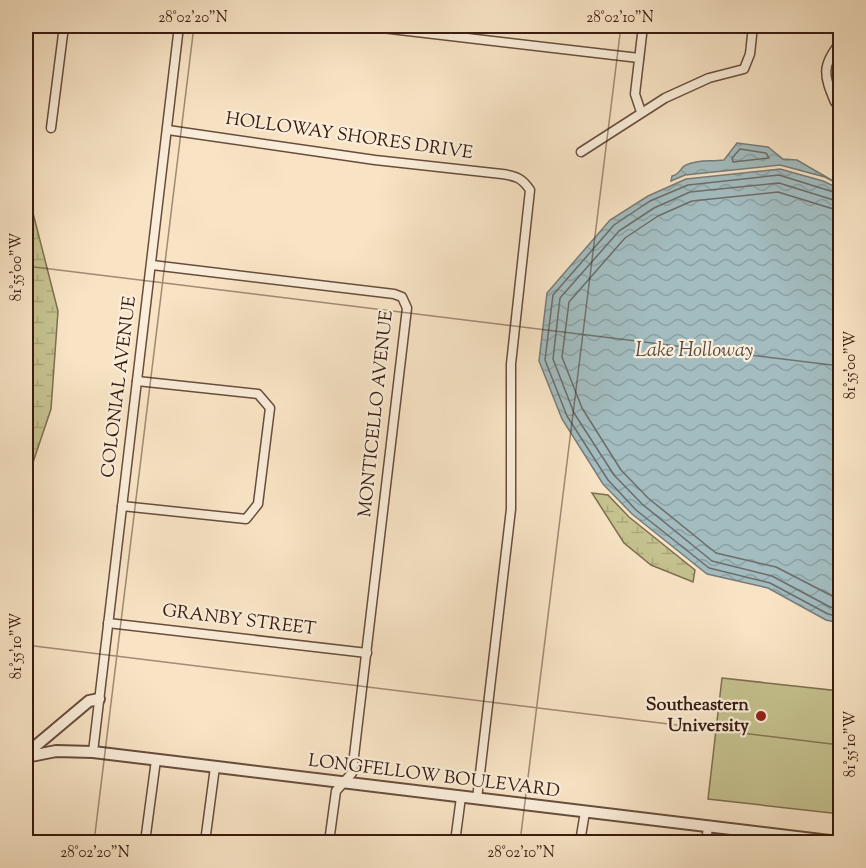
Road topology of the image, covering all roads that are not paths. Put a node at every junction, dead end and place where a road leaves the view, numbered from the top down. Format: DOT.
graph roads {
  1 [pos="64,26"];
  2 [pos="179,26"];
  3 [pos="365,26"];
  4 [pos="643,26"];
  5 [pos="753,26"];
  6 [pos="425,29"];
  7 [pos="840,43"];
  8 [pos="639,58"];
  9 [pos="835,102"];
  10 [pos="640,112"];
  11 [pos="51,128"];
  12 [pos="168,130"];
  13 [pos="581,152"];
  14 [pos="152,265"];
  15 [pos="137,381"];
  16 [pos="123,506"];
  17 [pos="108,623"];
  18 [pos="367,653"];
  19 [pos="99,699"];
  20 [pos="93,752"];
  21 [pos="26,756"];
  22 [pos="156,760"];
  23 [pos="214,768"];
  24 [pos="344,782"];
  25 [pos="461,797"];
  26 [pos="477,799"];
  27 [pos="585,812"];
  28 [pos="708,827"];
  29 [pos="145,843"];
  30 [pos="205,843"];
  31 [pos="329,843"];
  32 [pos="455,843"];
  33 [pos="580,843"];
  34 [pos="706,843"];
  35 [pos="837,843"];
  1 -- 11 [label="street"];
  2 -- 12 [label="street, COLONIAL AVENUE"];
  3 -- 6 [label="street"];
  4 -- 8 [label="street"];
  5 -- 10 [label="street"];
  6 -- 8 [label="street"];
  7 -- 9 [label="street"];
  8 -- 10 [label="street"];
  10 -- 13 [label="street"];
  12 -- 14 [label="street, COLONIAL AVENUE"];
  12 -- 26 [label="street, HOLLOWAY SHORES DRIVE"];
  14 -- 15 [label="street, COLONIAL AVENUE"];
  14 -- 18 [label="street, MONTICELLO AVENUE"];
  15 -- 16 [label="street, COLONIAL AVENUE"];
  15 -- 16 [label="street"];
  16 -- 17 [label="street, COLONIAL AVENUE"];
  17 -- 18 [label="street, GRANBY STREET"];
  17 -- 19 [label="street, COLONIAL AVENUE"];
  18 -- 24 [label="street, MONTICELLO AVENUE"];
  19 -- 20 [label="street, COLONIAL AVENUE"];
  19 -- 21 [label="street"];
  20 -- 21 [label="street, LONGFELLOW BOULEVARD"];
  20 -- 22 [label="street, LONGFELLOW BOULEVARD"];
  22 -- 23 [label="street, LONGFELLOW BOULEVARD"];
  22 -- 29 [label="street"];
  23 -- 24 [label="street, LONGFELLOW BOULEVARD"];
  23 -- 30 [label="street"];
  24 -- 25 [label="street, LONGFELLOW BOULEVARD"];
  24 -- 31 [label="street, MONTICELLO AVENUE"];
  25 -- 26 [label="street, LONGFELLOW BOULEVARD"];
  25 -- 32 [label="street"];
  26 -- 27 [label="street, LONGFELLOW BOULEVARD"];
  27 -- 28 [label="street, LONGFELLOW BOULEVARD"];
  27 -- 33 [label="street"];
  28 -- 34 [label="street"];
  28 -- 35 [label="street, LONGFELLOW BOULEVARD"];
}
